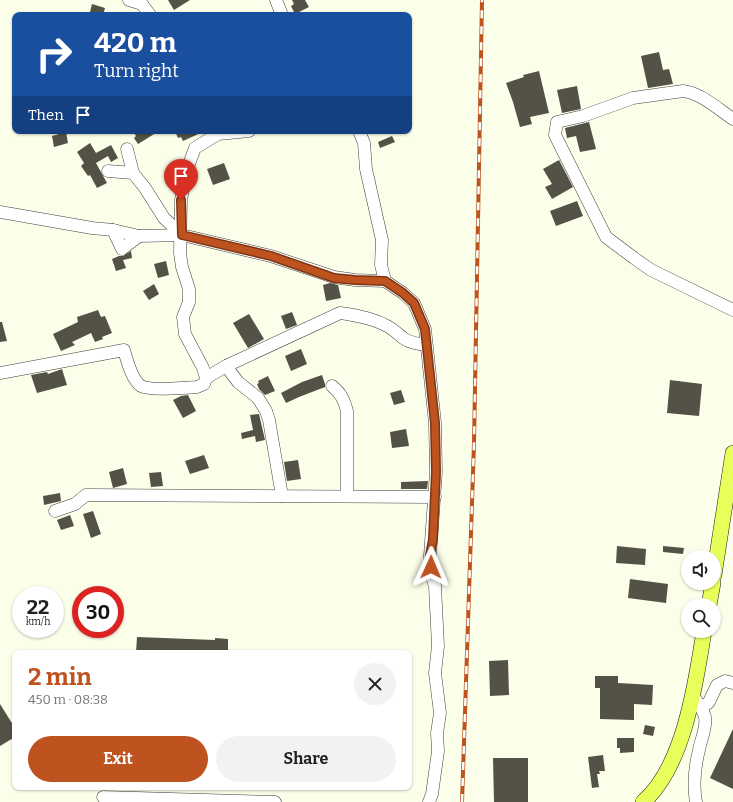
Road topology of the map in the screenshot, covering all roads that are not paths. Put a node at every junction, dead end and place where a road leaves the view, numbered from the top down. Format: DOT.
graph roads {
  1 [pos="128,0"];
  2 [pos="276,0"];
  3 [pos="148,12"];
  4 [pos="281,12"];
  5 [pos="733,119"];
  6 [pos="216,134"];
  7 [pos="360,134"];
  8 [pos="127,149"];
  9 [pos="108,171"];
  10 [pos="133,173"];
  11 [pos="0,212"];
  12 [pos="113,230"];
  13 [pos="182,235"];
  14 [pos="139,236"];
  15 [pos="385,281"];
  16 [pos="733,310"];
  17 [pos="426,345"];
  18 [pos="226,366"];
  19 [pos="0,373"];
  20 [pos="206,378"];
  21 [pos="332,386"];
  22 [pos="733,453"];
  23 [pos="282,496"];
  24 [pos="347,496"];
  25 [pos="435,497"];
  26 [pos="55,511"];
  27 [pos="718,550"];
  28 [pos="703,638"];
  29 [pos="733,683"];
  30 [pos="693,695"];
  31 [pos="702,708"];
  32 [pos="103,796"];
  33 [pos="275,802"];
  34 [pos="429,802"];
  35 [pos="643,802"];
  36 [pos="696,802"];
  1 -- 3 [label="street"];
  2 -- 4 [label="street"];
  5 -- 16 [label="street"];
  6 -- 13 [label="street"];
  7 -- 15 [label="street"];
  8 -- 10 [label="street"];
  9 -- 10 [label="street"];
  10 -- 13 [label="street"];
  11 -- 12 [label="street"];
  12 -- 14 [label="street"];
  12 -- 14 [label="street"];
  13 -- 14 [label="street"];
  13 -- 15 [label="street"];
  13 -- 20 [label="street"];
  15 -- 17 [label="street"];
  17 -- 18 [label="street"];
  17 -- 25 [label="street"];
  18 -- 20 [label="street"];
  18 -- 23 [label="street"];
  19 -- 20 [label="street"];
  21 -- 24 [label="street"];
  22 -- 27 [label="main road"];
  23 -- 24 [label="street"];
  23 -- 26 [label="street"];
  24 -- 25 [label="street"];
  25 -- 34 [label="street"];
  28 -- 30 [label="main road"];
  29 -- 31 [label="street"];
  30 -- 31 [label="street"];
  30 -- 35 [label="main road"];
  31 -- 36 [label="street"];
  32 -- 33 [label="street"];
}
